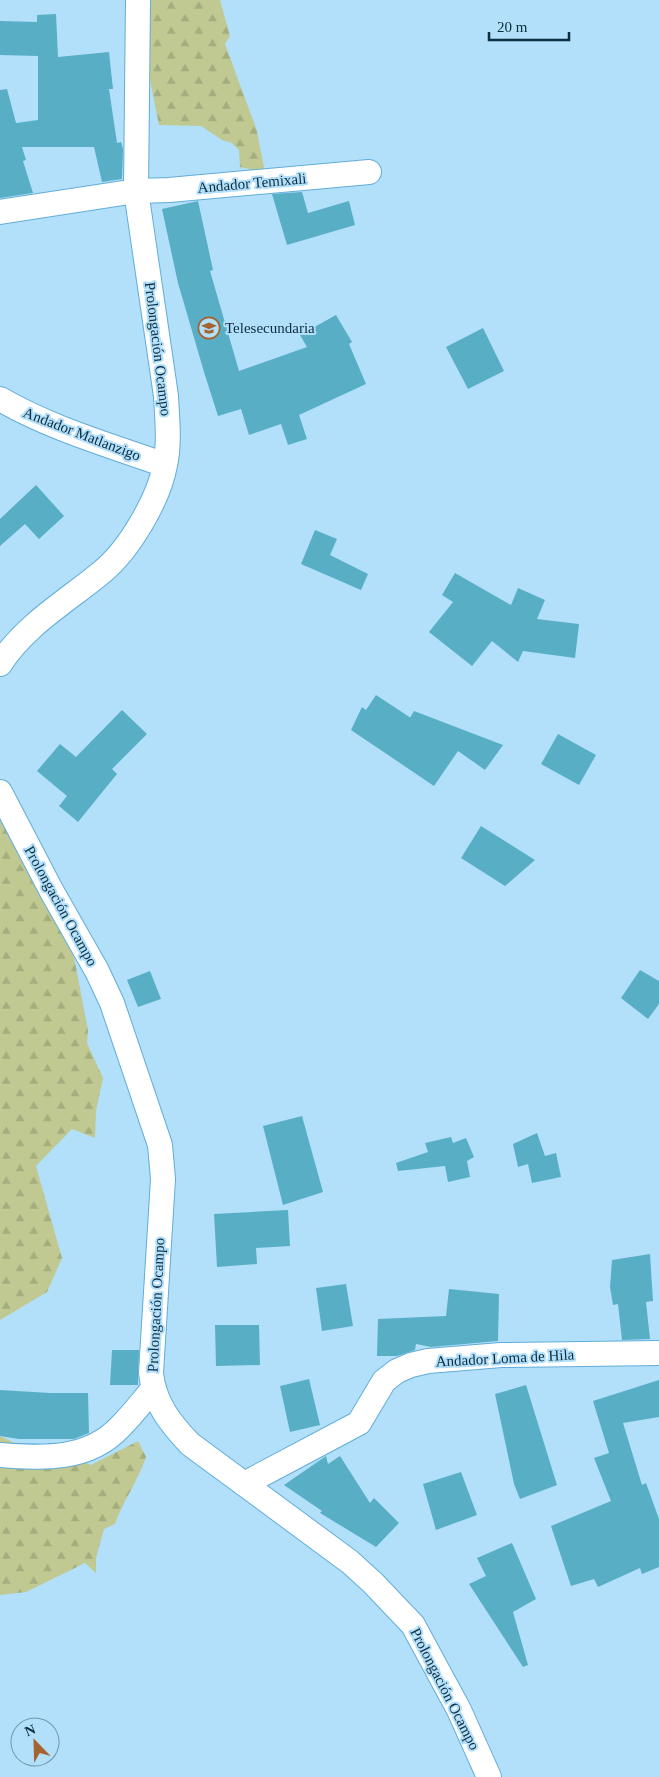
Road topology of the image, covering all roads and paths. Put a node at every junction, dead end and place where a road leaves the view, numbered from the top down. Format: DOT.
graph roads {
  1 [pos="138,0"];
  2 [pos="369,172"];
  3 [pos="136,191"];
  4 [pos="0,212"];
  5 [pos="0,399"];
  6 [pos="165,465"];
  7 [pos="0,664"];
  8 [pos="0,792"];
  9 [pos="659,1353"];
  10 [pos="153,1389"];
  11 [pos="0,1455"];
  12 [pos="244,1484"];
  13 [pos="489,1777"];
  1 -- 3 [label="street, Prolongación Ocampo"];
  2 -- 3 [label="street, Andador Temixali"];
  3 -- 4 [label="street, Andador Temixali"];
  3 -- 6 [label="street, Prolongación Ocampo"];
  5 -- 6 [label="street, Andador Matlanzigo"];
  6 -- 7 [label="street, Prolongación Ocampo"];
  8 -- 10 [label="street, Prolongación Ocampo"];
  9 -- 12 [label="street, Andador Loma de Hila"];
  10 -- 11 [label="street"];
  10 -- 12 [label="street, Prolongación Ocampo"];
  12 -- 13 [label="street, Prolongación Ocampo"];
}
